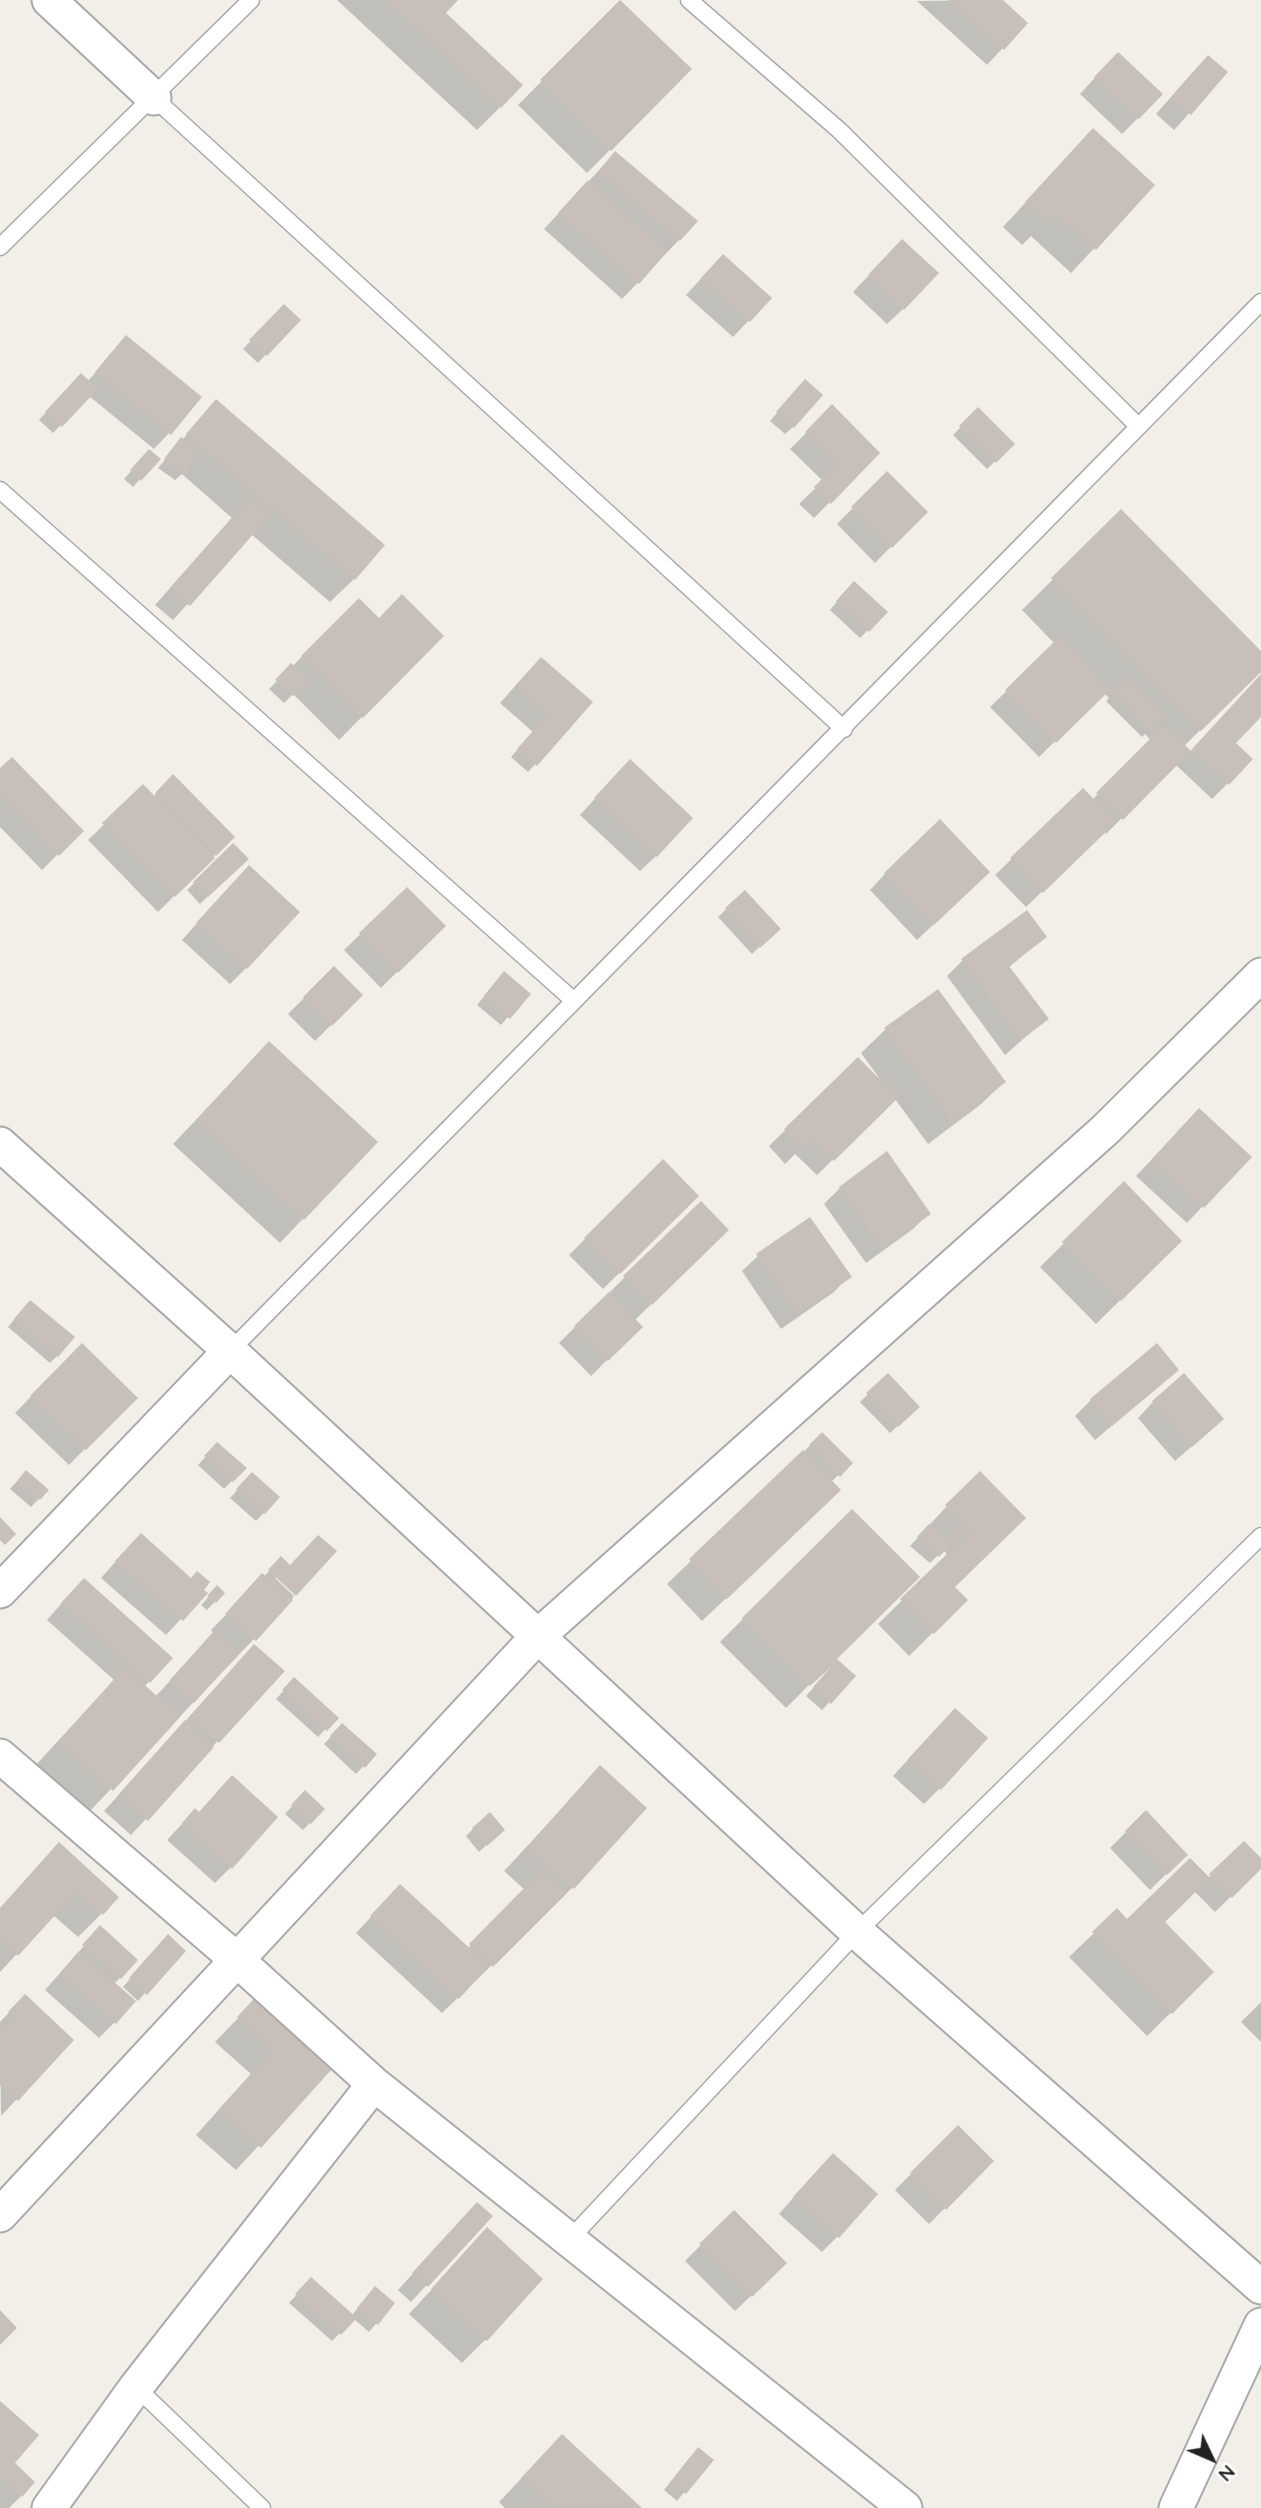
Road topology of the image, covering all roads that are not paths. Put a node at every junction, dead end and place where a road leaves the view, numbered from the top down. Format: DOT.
graph roads {
  1 [pos="49,0"];
  2 [pos="251,0"];
  3 [pos="690,0"];
  4 [pos="154,98"];
  5 [pos="0,247"];
  6 [pos="1261,302"];
  7 [pos="1138,426"];
  8 [pos="0,490"];
  9 [pos="844,729"];
  10 [pos="1261,975"];
  11 [pos="573,1000"];
  12 [pos="0,1144"];
  13 [pos="230,1351"];
  14 [pos="1261,1536"];
  15 [pos="0,1591"];
  16 [pos="537,1637"];
  17 [pos="0,1756"];
  18 [pos="857,1932"];
  19 [pos="236,1959"];
  20 [pos="374,2084"];
  21 [pos="0,2215"];
  22 [pos="569,2239"];
  23 [pos="1261,2287"];
  24 [pos="1261,2325"];
  25 [pos="136,2387"];
  26 [pos="56,2503"];
  27 [pos="262,2508"];
  28 [pos="905,2508"];
  29 [pos="1176,2508"];
  1 -- 4 [label="street"];
  2 -- 4 [label="lane"];
  3 -- 7 [label="lane"];
  4 -- 5 [label="lane"];
  4 -- 9 [label="lane"];
  6 -- 7 [label="lane"];
  7 -- 9 [label="lane"];
  8 -- 11 [label="lane"];
  9 -- 11 [label="lane"];
  10 -- 16 [label="street"];
  11 -- 13 [label="lane"];
  12 -- 13 [label="street"];
  13 -- 15 [label="street"];
  13 -- 16 [label="street"];
  14 -- 18 [label="lane"];
  16 -- 18 [label="street"];
  16 -- 19 [label="street"];
  17 -- 19 [label="street"];
  18 -- 22 [label="lane"];
  18 -- 23 [label="street"];
  19 -- 20 [label="street"];
  19 -- 21 [label="street"];
  20 -- 22 [label="street"];
  20 -- 25 [label="street"];
  22 -- 28 [label="street"];
  24 -- 29 [label="street"];
  25 -- 26 [label="street"];
  25 -- 27 [label="lane"];
}
